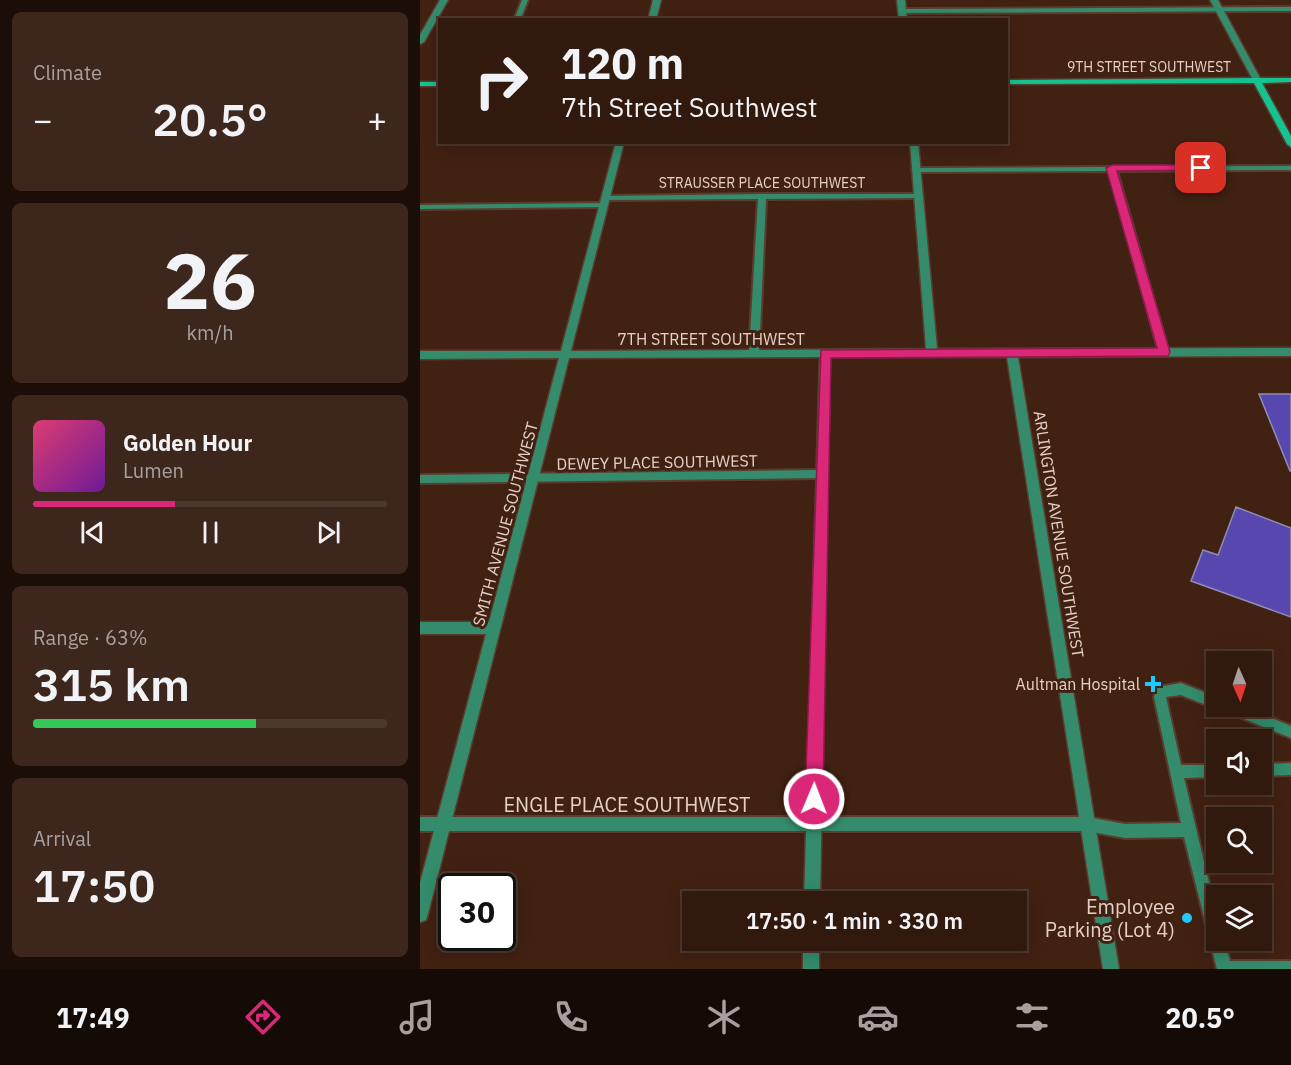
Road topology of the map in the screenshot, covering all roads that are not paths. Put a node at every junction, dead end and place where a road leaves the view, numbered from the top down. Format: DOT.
graph roads {
  1 [pos="444,0"];
  2 [pos="525,0"];
  3 [pos="657,0"];
  4 [pos="901,0"];
  5 [pos="1057,0"];
  6 [pos="1214,0"];
  7 [pos="1291,9"];
  8 [pos="1060,10"];
  9 [pos="1219,10"];
  10 [pos="902,15"];
  11 [pos="518,18"];
  12 [pos="652,18"];
  13 [pos="420,42"];
  14 [pos="1257,80"];
  15 [pos="1291,80"];
  16 [pos="1008,81"];
  17 [pos="420,84"];
  18 [pos="438,84"];
  19 [pos="620,144"];
  20 [pos="914,144"];
  21 [pos="1291,144"];
  22 [pos="1112,168"];
  23 [pos="1291,168"];
  24 [pos="916,170"];
  25 [pos="762,196"];
  26 [pos="918,196"];
  27 [pos="605,202"];
  28 [pos="420,207"];
  29 [pos="1164,352"];
  30 [pos="1291,352"];
  31 [pos="825,353"];
  32 [pos="932,353"];
  33 [pos="1012,353"];
  34 [pos="420,354"];
  35 [pos="567,354"];
  36 [pos="753,354"];
  37 [pos="822,474"];
  38 [pos="420,479"];
  39 [pos="534,479"];
  40 [pos="420,628"];
  41 [pos="495,628"];
  42 [pos="1206,699"];
  43 [pos="1254,717"];
  44 [pos="1291,732"];
  45 [pos="1291,769"];
  46 [pos="1272,770"];
  47 [pos="1206,771"];
  48 [pos="1176,772"];
  49 [pos="813,822"];
  50 [pos="420,824"];
  51 [pos="443,824"];
  52 [pos="1087,824"];
  53 [pos="1189,830"];
  54 [pos="812,891"];
  55 [pos="1206,898"];
  56 [pos="420,914"];
  57 [pos="812,951"];
  58 [pos="1220,951"];
  59 [pos="1291,968"];
  60 [pos="811,969"];
  61 [pos="1111,969"];
  1 -- 13 [label="street"];
  2 -- 11 [label="lane"];
  3 -- 12 [label="street"];
  4 -- 10 [label="street"];
  5 -- 8 [label="lane"];
  6 -- 9 [label="street"];
  7 -- 9 [label="lane"];
  8 -- 9 [label="lane"];
  8 -- 10 [label="lane"];
  9 -- 14 [label="street"];
  14 -- 15 [label="street, 9TH STREET SOUTHWEST"];
  14 -- 16 [label="street, 9TH STREET SOUTHWEST"];
  14 -- 21 [label="street"];
  17 -- 18 [label="street"];
  19 -- 27 [label="street, SMITH AVENUE SOUTHWEST"];
  20 -- 24 [label="street"];
  22 -- 23 [label="lane"];
  22 -- 24 [label="lane"];
  22 -- 29 [label="lane"];
  24 -- 26 [label="street"];
  25 -- 26 [label="lane, STRAUSSER PLACE SOUTHWEST"];
  25 -- 27 [label="lane, STRAUSSER PLACE SOUTHWEST"];
  25 -- 36 [label="lane"];
  26 -- 32 [label="street"];
  27 -- 28 [label="lane, STRAUSSER PLACE SOUTHWEST"];
  27 -- 35 [label="street, SMITH AVENUE SOUTHWEST"];
  29 -- 30 [label="street, 7TH STREET SOUTHWEST"];
  29 -- 33 [label="street, 7TH STREET SOUTHWEST"];
  31 -- 32 [label="street, 7TH STREET SOUTHWEST"];
  31 -- 36 [label="street, 7TH STREET SOUTHWEST"];
  31 -- 37 [label="street"];
  32 -- 33 [label="street, 7TH STREET SOUTHWEST"];
  33 -- 52 [label="street, ARLINGTON AVENUE SOUTHWEST"];
  34 -- 35 [label="street, 7TH STREET SOUTHWEST"];
  35 -- 36 [label="street, 7TH STREET SOUTHWEST"];
  35 -- 39 [label="street, SMITH AVENUE SOUTHWEST"];
  37 -- 39 [label="lane, DEWEY PLACE SOUTHWEST"];
  37 -- 49 [label="street"];
  38 -- 39 [label="lane, DEWEY PLACE SOUTHWEST"];
  39 -- 41 [label="street, SMITH AVENUE SOUTHWEST"];
  40 -- 41 [label="street"];
  41 -- 51 [label="street, SMITH AVENUE SOUTHWEST"];
  42 -- 48 [label="lane"];
  43 -- 44 [label="lane"];
  45 -- 46 [label="lane"];
  47 -- 48 [label="lane"];
  48 -- 53 [label="lane"];
  49 -- 51 [label="lane, ENGLE PLACE SOUTHWEST"];
  49 -- 52 [label="lane, ENGLE PLACE SOUTHWEST"];
  49 -- 54 [label="street"];
  50 -- 51 [label="lane, ENGLE PLACE SOUTHWEST"];
  51 -- 56 [label="street, SMITH AVENUE SOUTHWEST"];
  52 -- 53 [label="lane, ENGLE PLACE SOUTHWEST"];
  52 -- 61 [label="street, ARLINGTON AVENUE SOUTHWEST"];
  53 -- 55 [label="lane"];
  57 -- 60 [label="street"];
  58 -- 59 [label="lane"];
}
